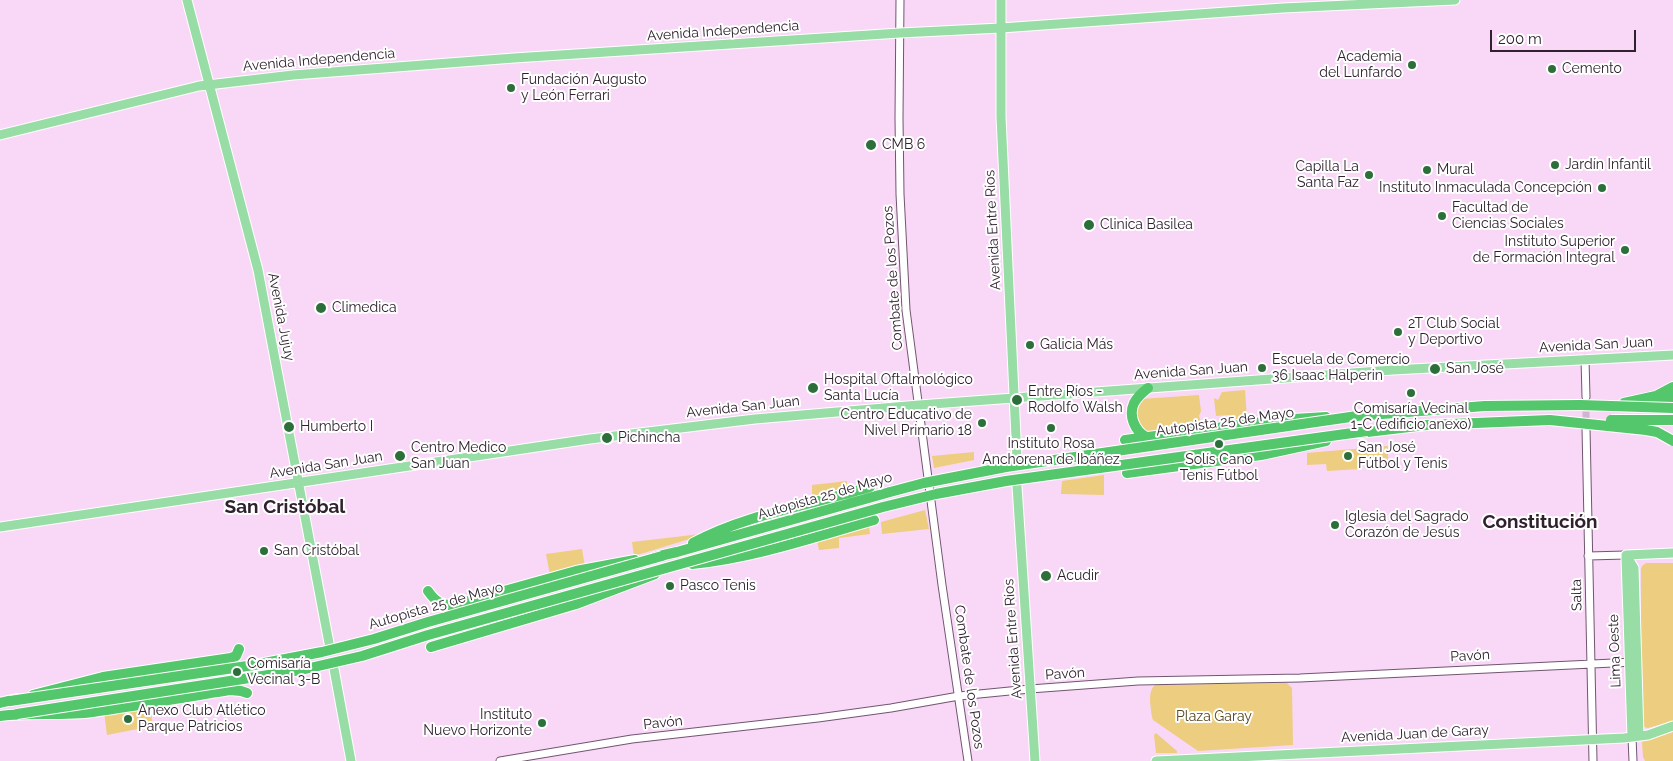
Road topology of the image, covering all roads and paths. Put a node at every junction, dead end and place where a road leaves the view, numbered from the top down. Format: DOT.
graph roads {
  1 [pos="187,0"];
  2 [pos="900,0"];
  3 [pos="1001,0"];
  4 [pos="1455,0"];
  5 [pos="1001,28"];
  6 [pos="900,33"];
  7 [pos="210,84"];
  8 [pos="0,135"];
  9 [pos="1673,355"];
  10 [pos="1585,359"];
  11 [pos="1673,387"];
  12 [pos="1148,388"];
  13 [pos="1673,397"];
  14 [pos="1014,398"];
  15 [pos="1583,401"];
  16 [pos="1624,403"];
  17 [pos="919,405"];
  18 [pos="1673,408"];
  19 [pos="1364,415"];
  20 [pos="1550,420"];
  21 [pos="1673,420"];
  22 [pos="1586,428"];
  23 [pos="1367,431"];
  24 [pos="1146,437"];
  25 [pos="1125,440"];
  26 [pos="1673,441"];
  27 [pos="1017,459"];
  28 [pos="1127,473"];
  29 [pos="299,483"];
  30 [pos="1018,486"];
  31 [pos="866,488"];
  32 [pos="874,520"];
  33 [pos="0,527"];
  34 [pos="677,552"];
  35 [pos="1673,553"];
  36 [pos="1643,554"];
  37 [pos="1626,555"];
  38 [pos="662,556"];
  39 [pos="1588,556"];
  40 [pos="681,565"];
  41 [pos="1634,568"];
  42 [pos="666,569"];
  43 [pos="428,591"];
  44 [pos="329,643"];
  45 [pos="431,647"];
  46 [pos="239,649"];
  47 [pos="1633,662"];
  48 [pos="1591,663"];
  49 [pos="334,669"];
  50 [pos="1030,689"];
  51 [pos="247,693"];
  52 [pos="958,696"];
  53 [pos="5,702"];
  54 [pos="17,714"];
  55 [pos="0,716"];
  56 [pos="1673,726"];
  57 [pos="1635,737"];
  58 [pos="1593,740"];
  59 [pos="351,761"];
  60 [pos="500,761"];
  61 [pos="968,761"];
  62 [pos="1035,761"];
  63 [pos="1156,761"];
  64 [pos="1593,761"];
  65 [pos="1633,761"];
  1 -- 7 [label="main road, Avenida Jujuy"];
  2 -- 6 [label="street, Combate de los Pozos"];
  3 -- 5 [label="main road, Avenida Entre Ríos"];
  4 -- 5 [label="main road, Avenida Independencia"];
  5 -- 6 [label="main road, Avenida Independencia"];
  5 -- 14 [label="main road, Avenida Entre Ríos"];
  6 -- 7 [label="main road, Avenida Independencia"];
  6 -- 17 [label="street, Combate de los Pozos"];
  7 -- 8 [label="main road, Avenida Independencia"];
  7 -- 29 [label="main road, Avenida Jujuy"];
  9 -- 10 [label="main road, Avenida San Juan"];
  10 -- 12 [label="main road, Avenida San Juan"];
  10 -- 15 [label="street"];
  11 -- 16 [label="highway"];
  12 -- 14 [label="main road, Avenida San Juan"];
  12 -- 24 [label="highway"];
  13 -- 16 [label="highway"];
  14 -- 17 [label="main road, Avenida San Juan"];
  14 -- 27 [label="main road, Avenida Entre Ríos"];
  15 -- 16 [label="highway, bridge"];
  15 -- 18 [label="highway, Autopista 25 de Mayo, bridge"];
  15 -- 19 [label="highway, Autopista 25 de Mayo"];
  17 -- 29 [label="main road, Avenida San Juan"];
  17 -- 52 [label="street, Combate de los Pozos"];
  19 -- 24 [label="highway, bridge"];
  19 -- 34 [label="highway, Autopista 25 de Mayo, bridge"];
  20 -- 21 [label="highway, Autopista 25 de Mayo, bridge"];
  20 -- 23 [label="highway, Autopista 25 de Mayo"];
  20 -- 26 [label="highway, bridge"];
  22 -- 39 [label="street, Salta"];
  23 -- 28 [label="highway, bridge"];
  23 -- 40 [label="highway, Autopista 25 de Mayo, bridge"];
  24 -- 25 [label="highway"];
  29 -- 33 [label="main road, Avenida San Juan"];
  29 -- 44 [label="main road, Avenida Jujuy"];
  30 -- 50 [label="main road, Avenida Entre Ríos"];
  31 -- 34 [label="highway"];
  32 -- 40 [label="highway, bridge"];
  34 -- 38 [label="highway, Autopista 25 de Mayo"];
  35 -- 36 [label="main road"];
  36 -- 37 [label="main road"];
  36 -- 41 [label="main road"];
  37 -- 39 [label="street"];
  37 -- 41 [label="main road, Lima Oeste"];
  37 -- 47 [label="main road, Lima Oeste"];
  38 -- 43 [label="highway, bridge"];
  38 -- 53 [label="highway, Autopista 25 de Mayo, bridge"];
  39 -- 48 [label="street, Salta"];
  40 -- 42 [label="highway, Autopista 25 de Mayo, bridge"];
  41 -- 47 [label="main road, Lima Oeste"];
  42 -- 45 [label="highway, bridge"];
  42 -- 54 [label="highway, Autopista 25 de Mayo, bridge"];
  46 -- 53 [label="highway, bridge"];
  47 -- 48 [label="street, Pavón"];
  47 -- 57 [label="main road, Lima Oeste"];
  48 -- 50 [label="street, Pavón"];
  48 -- 58 [label="street, Salta"];
  49 -- 59 [label="main road"];
  50 -- 52 [label="street, Pavón"];
  50 -- 62 [label="main road, Avenida Entre Ríos"];
  51 -- 54 [label="highway, bridge"];
  52 -- 60 [label="street, Pavón"];
  52 -- 61 [label="street, Combate de los Pozos"];
  54 -- 55 [label="highway, Autopista 25 de Mayo"];
  56 -- 57 [label="main road, Avenida Juan de Garay"];
  57 -- 58 [label="main road, Avenida Juan de Garay"];
  57 -- 65 [label="street, Lima Oeste"];
  58 -- 63 [label="main road, Avenida Juan de Garay"];
  58 -- 64 [label="street, Salta"];
}
